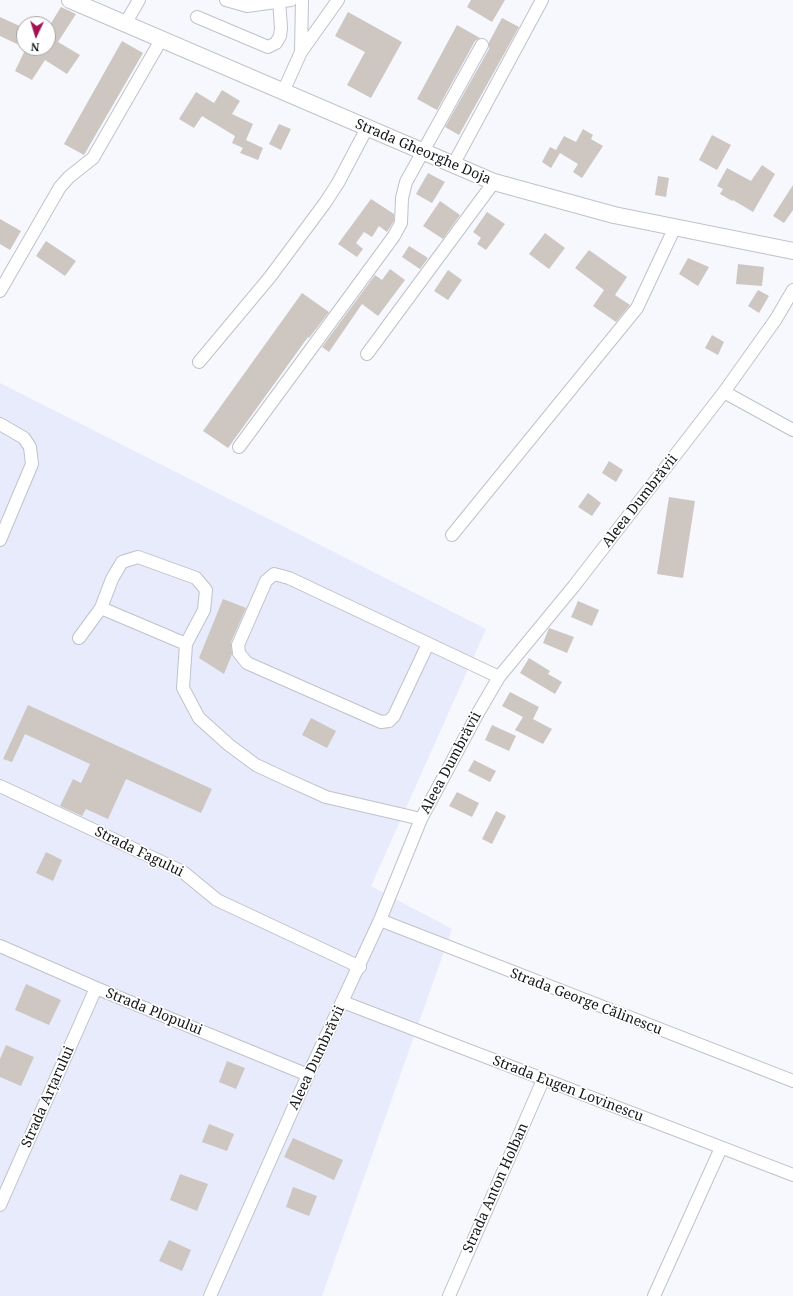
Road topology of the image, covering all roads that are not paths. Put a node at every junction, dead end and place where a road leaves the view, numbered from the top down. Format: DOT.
graph roads {
  1 [pos="70,0"];
  2 [pos="139,0"];
  3 [pos="226,0"];
  4 [pos="302,0"];
  5 [pos="338,0"];
  6 [pos="542,0"];
  7 [pos="283,1"];
  8 [pos="197,18"];
  9 [pos="125,24"];
  10 [pos="161,40"];
  11 [pos="482,45"];
  12 [pos="301,52"];
  13 [pos="283,92"];
  14 [pos="367,128"];
  15 [pos="422,151"];
  16 [pos="453,165"];
  17 [pos="494,182"];
  18 [pos="674,227"];
  19 [pos="793,250"];
  20 [pos="793,290"];
  21 [pos="0,292"];
  22 [pos="367,354"];
  23 [pos="198,362"];
  24 [pos="724,392"];
  25 [pos="0,424"];
  26 [pos="793,430"];
  27 [pos="239,447"];
  28 [pos="452,535"];
  29 [pos="0,540"];
  30 [pos="101,608"];
  31 [pos="79,638"];
  32 [pos="186,644"];
  33 [pos="428,644"];
  34 [pos="499,677"];
  35 [pos="0,786"];
  36 [pos="421,819"];
  37 [pos="380,920"];
  38 [pos="0,946"];
  39 [pos="360,966"];
  40 [pos="96,988"];
  41 [pos="343,1002"];
  42 [pos="308,1075"];
  43 [pos="544,1080"];
  44 [pos="793,1081"];
  45 [pos="721,1148"];
  46 [pos="793,1175"];
  47 [pos="0,1205"];
  48 [pos="210,1296"];
  49 [pos="449,1296"];
  50 [pos="654,1296"];
  1 -- 9 [label="main road, Strada Gheorghe Doja"];
  2 -- 9 [label="street"];
  3 -- 7 [label="street"];
  4 -- 12 [label="street"];
  5 -- 12 [label="street"];
  6 -- 16 [label="street"];
  7 -- 8 [label="street"];
  9 -- 10 [label="main road, Strada Gheorghe Doja"];
  10 -- 13 [label="main road, Strada Gheorghe Doja"];
  10 -- 21 [label="street"];
  11 -- 15 [label="street"];
  12 -- 13 [label="street"];
  13 -- 14 [label="main road, Strada Gheorghe Doja"];
  14 -- 15 [label="main road, Strada Gheorghe Doja"];
  14 -- 23 [label="street"];
  15 -- 16 [label="main road, Strada Gheorghe Doja"];
  15 -- 27 [label="street"];
  16 -- 17 [label="main road, Strada Gheorghe Doja"];
  17 -- 18 [label="main road, Strada Gheorghe Doja"];
  17 -- 22 [label="street"];
  18 -- 19 [label="main road, Strada Gheorghe Doja"];
  18 -- 28 [label="street"];
  20 -- 24 [label="street, Aleea Dumbrăvii"];
  24 -- 26 [label="street"];
  24 -- 34 [label="street, Aleea Dumbrăvii"];
  25 -- 29 [label="street"];
  30 -- 31 [label="street"];
  30 -- 32 [label="street"];
  30 -- 32 [label="street"];
  32 -- 36 [label="street"];
  33 -- 33 [label="street"];
  33 -- 34 [label="street"];
  34 -- 36 [label="street, Aleea Dumbrăvii"];
  35 -- 39 [label="street, Strada Fagului"];
  36 -- 37 [label="street, Aleea Dumbrăvii"];
  37 -- 39 [label="street, Aleea Dumbrăvii"];
  37 -- 44 [label="street, Strada George Călinescu"];
  38 -- 40 [label="street, Strada Plopului"];
  39 -- 41 [label="street, Aleea Dumbrăvii"];
  40 -- 42 [label="street, Strada Plopului"];
  40 -- 47 [label="street, Strada Arțarului"];
  41 -- 42 [label="street, Aleea Dumbrăvii"];
  41 -- 43 [label="street, Strada Eugen Lovinescu"];
  42 -- 48 [label="street, Aleea Dumbrăvii"];
  43 -- 45 [label="street, Strada Eugen Lovinescu"];
  43 -- 49 [label="street, Strada Anton Holban"];
  45 -- 46 [label="street, Strada Eugen Lovinescu"];
  45 -- 50 [label="street"];
}
